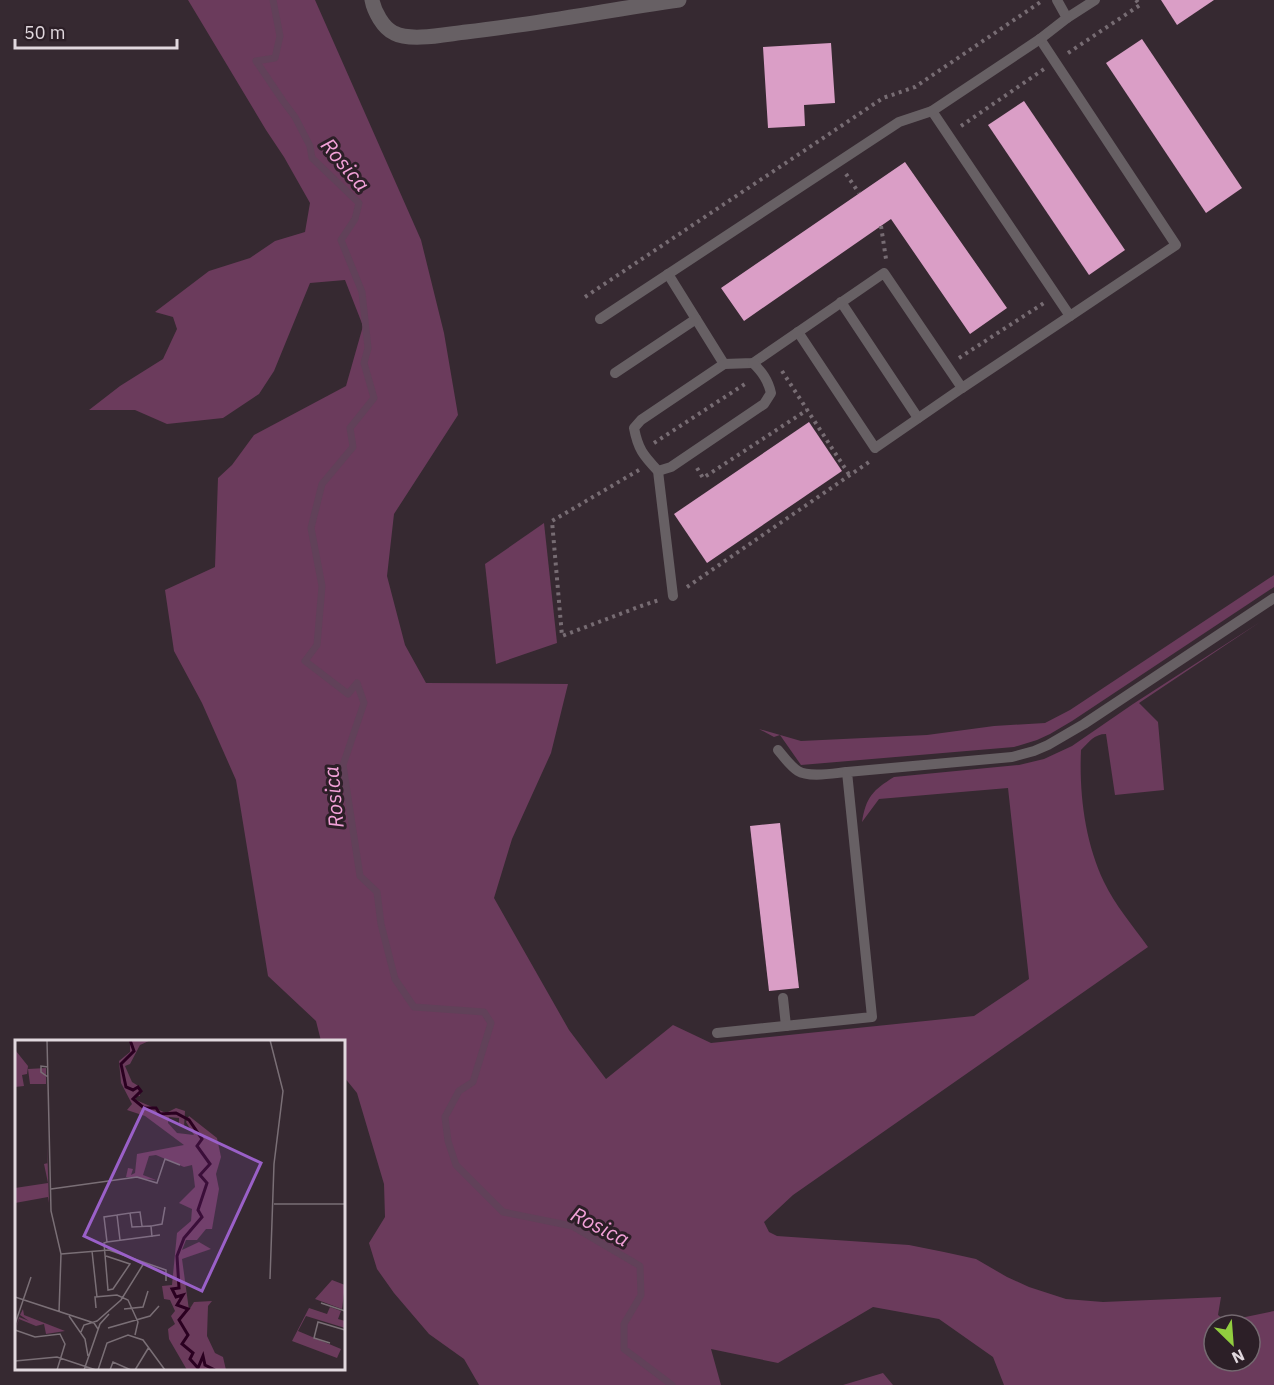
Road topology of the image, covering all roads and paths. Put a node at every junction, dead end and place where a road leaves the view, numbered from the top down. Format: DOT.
graph roads {
  1 [pos="372,0"];
  2 [pos="679,0"];
  3 [pos="1042,0"];
  4 [pos="1057,0"];
  5 [pos="1095,0"];
  6 [pos="626,5"];
  7 [pos="1067,18"];
  8 [pos="1040,39"];
  9 [pos="932,111"];
  10 [pos="844,172"];
  11 [pos="860,193"];
  12 [pos="881,226"];
  13 [pos="886,259"];
  14 [pos="668,274"];
  15 [pos="585,297"];
  16 [pos="841,303"];
  17 [pos="1070,316"];
  18 [pos="600,319"];
  19 [pos="696,319"];
  20 [pos="798,332"];
  21 [pos="753,363"];
  22 [pos="777,363"];
  23 [pos="724,364"];
  24 [pos="615,374"];
  25 [pos="962,388"];
  26 [pos="807,410"];
  27 [pos="918,418"];
  28 [pos="688,455"];
  29 [pos="658,471"];
  30 [pos="850,476"];
  31 [pos="673,596"];
  32 [pos="1274,597"];
  33 [pos="778,750"];
  34 [pos="847,772"];
  35 [pos="783,998"];
  36 [pos="786,1026"];
  37 [pos="717,1033"];
  1 -- 6 [label="street"];
  2 -- 6 [label="street"];
  3 -- 15 [label="path"];
  4 -- 7 [label="lane"];
  5 -- 7 [label="lane"];
  7 -- 8 [label="lane"];
  8 -- 9 [label="lane"];
  8 -- 17 [label="lane"];
  9 -- 14 [label="lane"];
  9 -- 17 [label="lane"];
  10 -- 11 [label="path"];
  12 -- 13 [label="path"];
  14 -- 18 [label="lane"];
  14 -- 19 [label="lane"];
  16 -- 20 [label="lane"];
  16 -- 25 [label="lane"];
  16 -- 27 [label="lane"];
  17 -- 25 [label="lane"];
  19 -- 23 [label="lane"];
  19 -- 24 [label="lane"];
  20 -- 21 [label="lane"];
  20 -- 27 [label="lane"];
  21 -- 23 [label="lane"];
  21 -- 28 [label="lane"];
  22 -- 26 [label="path"];
  23 -- 29 [label="lane"];
  25 -- 27 [label="lane"];
  26 -- 28 [label="path"];
  26 -- 30 [label="path"];
  28 -- 29 [label="lane"];
  29 -- 31 [label="lane"];
  32 -- 34 [label="lane"];
  33 -- 34 [label="lane"];
  34 -- 36 [label="lane"];
  35 -- 36 [label="lane"];
  36 -- 37 [label="lane"];
}
